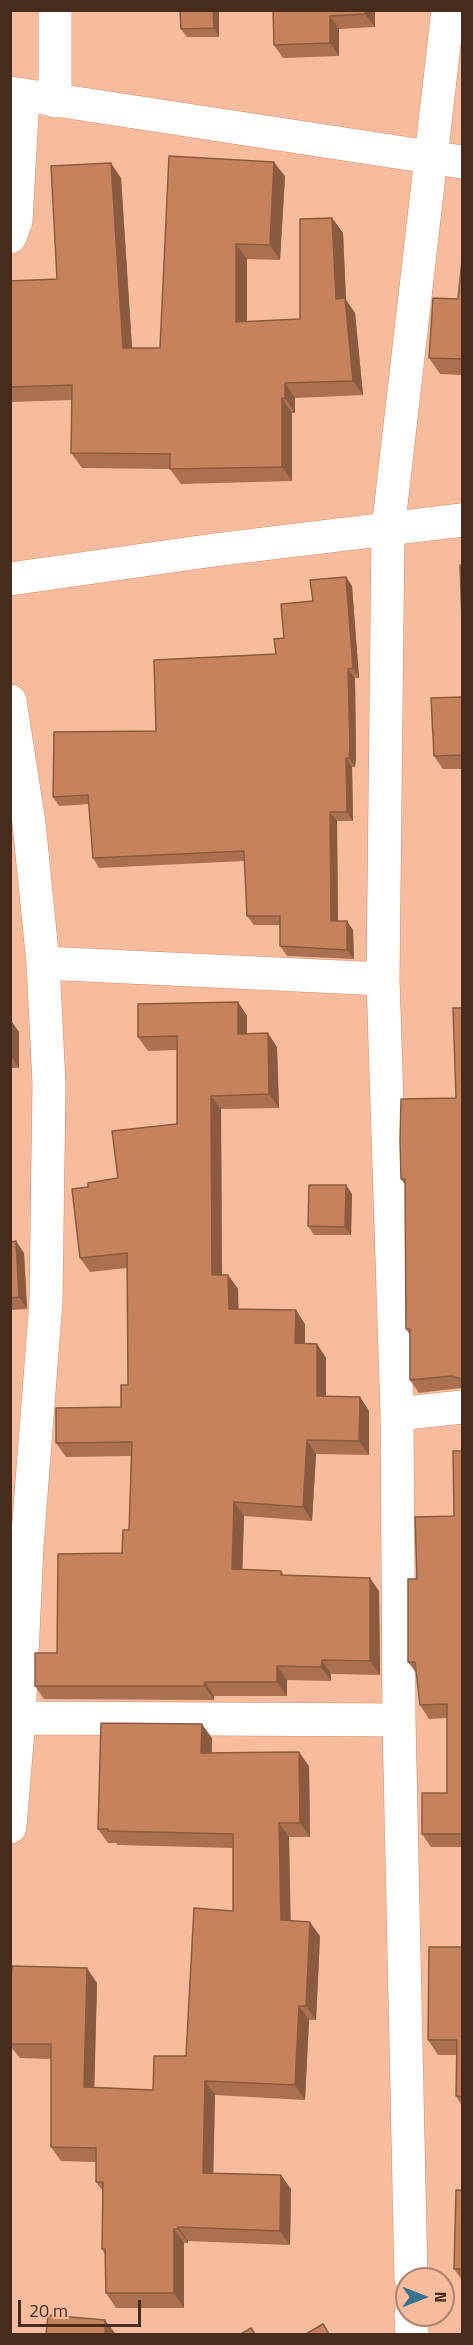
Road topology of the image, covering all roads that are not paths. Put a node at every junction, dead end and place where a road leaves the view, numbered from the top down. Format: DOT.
graph roads {
  1 [pos="55,10"];
  2 [pos="448,10"];
  3 [pos="17,95"];
  4 [pos="55,101"];
  5 [pos="447,160"];
  6 [pos="10,237"];
  7 [pos="462,520"];
  8 [pos="388,530"];
  9 [pos="10,579"];
  10 [pos="10,700"];
  11 [pos="43,963"];
  12 [pos="383,979"];
  13 [pos="462,1407"];
  14 [pos="397,1414"];
  15 [pos="19,1546"];
  16 [pos="19,1718"];
  17 [pos="399,1720"];
  18 [pos="10,1827"];
  19 [pos="411,2267"];
  1 -- 4 [label="street"];
  2 -- 5 [label="street"];
  3 -- 4 [label="street"];
  3 -- 6 [label="street"];
  4 -- 5 [label="street"];
  5 -- 8 [label="street"];
  7 -- 8 [label="street"];
  8 -- 9 [label="street"];
  8 -- 12 [label="street"];
  10 -- 11 [label="street"];
  11 -- 12 [label="street"];
  11 -- 15 [label="street"];
  12 -- 14 [label="street"];
  13 -- 14 [label="street"];
  14 -- 17 [label="street"];
  15 -- 16 [label="street"];
  16 -- 17 [label="street"];
  16 -- 18 [label="street"];
  17 -- 19 [label="street"];
}
